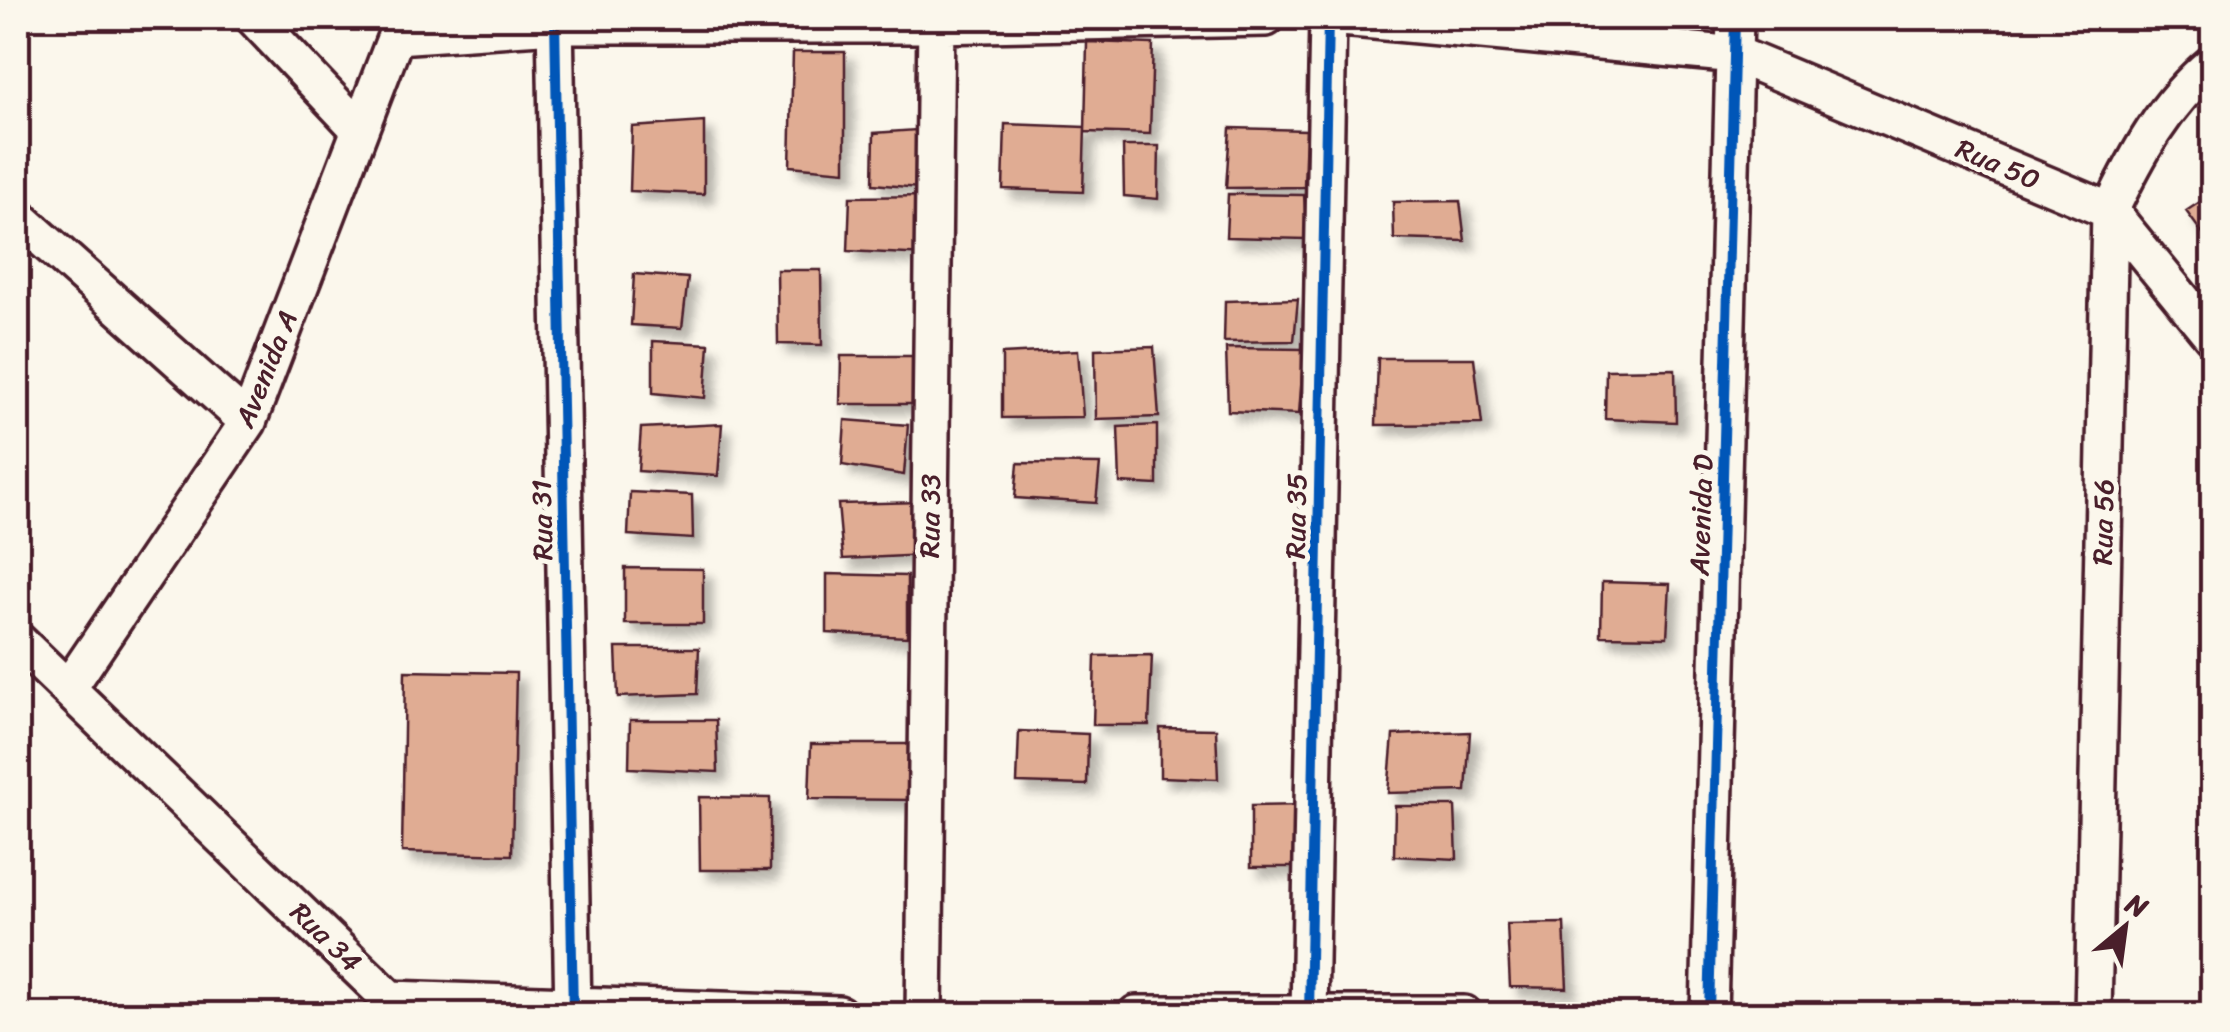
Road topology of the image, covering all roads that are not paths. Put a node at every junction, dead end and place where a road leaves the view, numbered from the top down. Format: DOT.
graph roads {
  1 [pos="254,18"];
  2 [pos="1266,18"];
  3 [pos="1328,18"];
  4 [pos="1342,18"];
  5 [pos="555,21"];
  6 [pos="936,21"];
  7 [pos="397,27"];
  8 [pos="1737,29"];
  9 [pos="2212,64"];
  10 [pos="357,128"];
  11 [pos="2110,211"];
  12 [pos="18,218"];
  13 [pos="2212,336"];
  14 [pos="248,422"];
  15 [pos="18,641"];
  16 [pos="69,687"];
  17 [pos="381,1007"];
  18 [pos="573,1009"];
  19 [pos="1309,1013"];
  20 [pos="839,1014"];
  21 [pos="924,1014"];
  22 [pos="1136,1014"];
  23 [pos="1464,1014"];
  24 [pos="1710,1014"];
  25 [pos="2094,1014"];
  1 -- 10 [label="street"];
  2 -- 6 [label="street"];
  3 -- 19 [label="street, Rua 35"];
  4 -- 8 [label="street, Rua 50"];
  5 -- 6 [label="street"];
  5 -- 7 [label="street"];
  5 -- 18 [label="street, Rua 31"];
  6 -- 21 [label="street, Rua 33"];
  7 -- 10 [label="street, Avenida A"];
  8 -- 11 [label="street, Rua 50"];
  8 -- 24 [label="street, Avenida D"];
  9 -- 11 [label="street, Rua 56"];
  10 -- 14 [label="street, Avenida A"];
  11 -- 13 [label="street, Rua 50"];
  11 -- 25 [label="street, Rua 56"];
  12 -- 14 [label="street"];
  14 -- 16 [label="street, Avenida A"];
  15 -- 16 [label="street, Rua 34"];
  16 -- 17 [label="street, Rua 34"];
  17 -- 18 [label="street, Rua 34"];
  18 -- 20 [label="street, Rua 34"];
  19 -- 22 [label="street"];
  19 -- 23 [label="street"];
}
